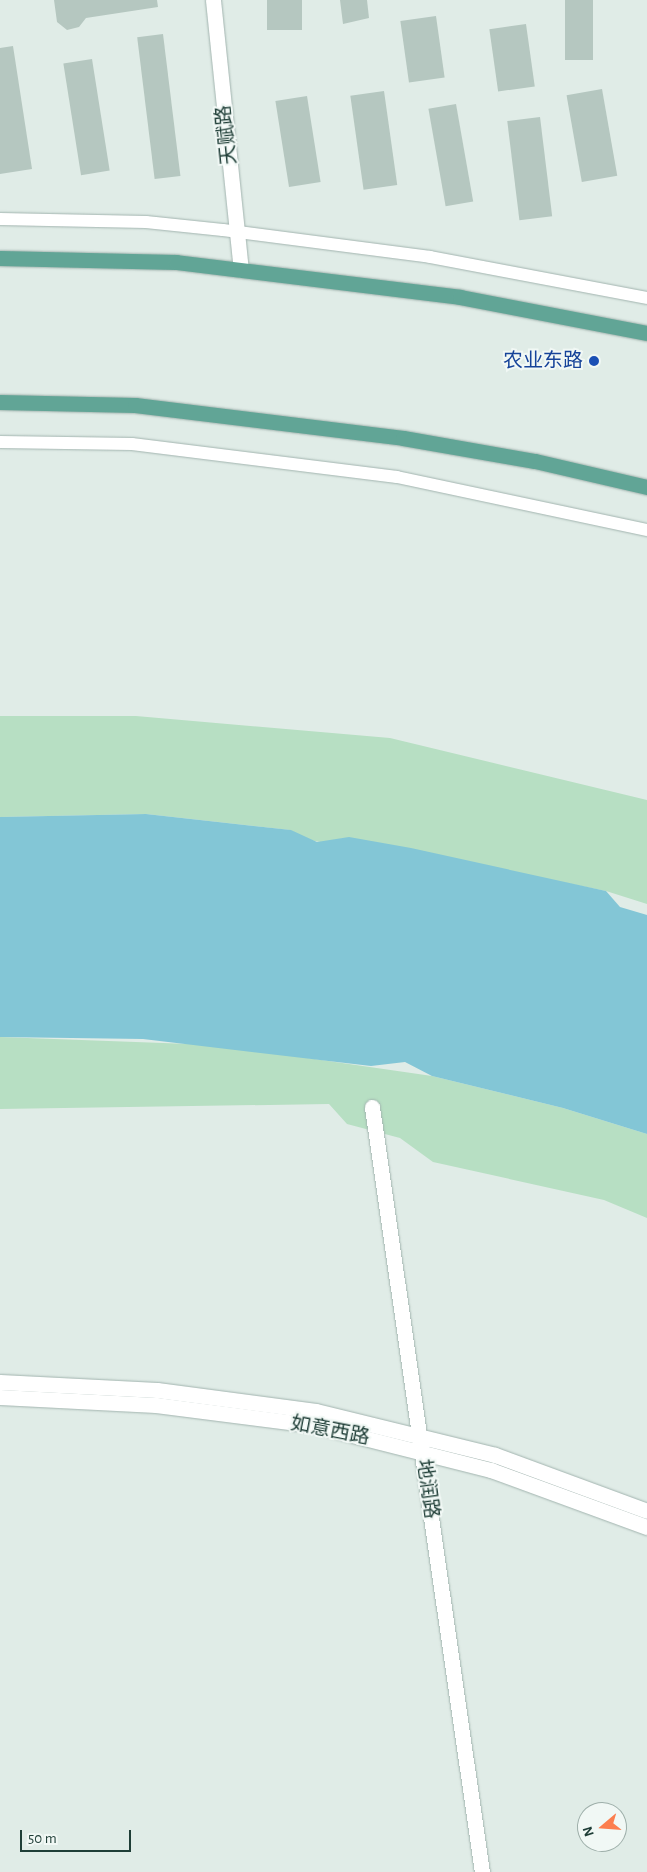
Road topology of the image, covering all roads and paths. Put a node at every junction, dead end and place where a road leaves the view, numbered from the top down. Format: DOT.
graph roads {
  1 [pos="213,0"];
  2 [pos="0,219"];
  3 [pos="237,232"];
  4 [pos="0,258"];
  5 [pos="241,270"];
  6 [pos="647,298"];
  7 [pos="647,333"];
  8 [pos="0,402"];
  9 [pos="0,442"];
  10 [pos="647,488"];
  11 [pos="647,530"];
  12 [pos="372,1107"];
  13 [pos="0,1382"];
  14 [pos="0,1397"];
  15 [pos="419,1435"];
  16 [pos="422,1451"];
  17 [pos="647,1511"];
  18 [pos="647,1527"];
  19 [pos="482,1872"];
  1 -- 3 [label="street, 天赋路"];
  2 -- 3 [label="street"];
  3 -- 5 [label="street, 天赋路"];
  3 -- 6 [label="street"];
  4 -- 5 [label="main road"];
  5 -- 7 [label="main road"];
  8 -- 10 [label="main road"];
  9 -- 11 [label="street"];
  12 -- 15 [label="street, 地润路"];
  13 -- 15 [label="street, 如意西路"];
  14 -- 16 [label="street, 如意西路"];
  15 -- 16 [label="street, 地润路"];
  15 -- 17 [label="street, 如意西路"];
  16 -- 18 [label="street, 如意西路"];
  16 -- 19 [label="street, 地润路"];
}
